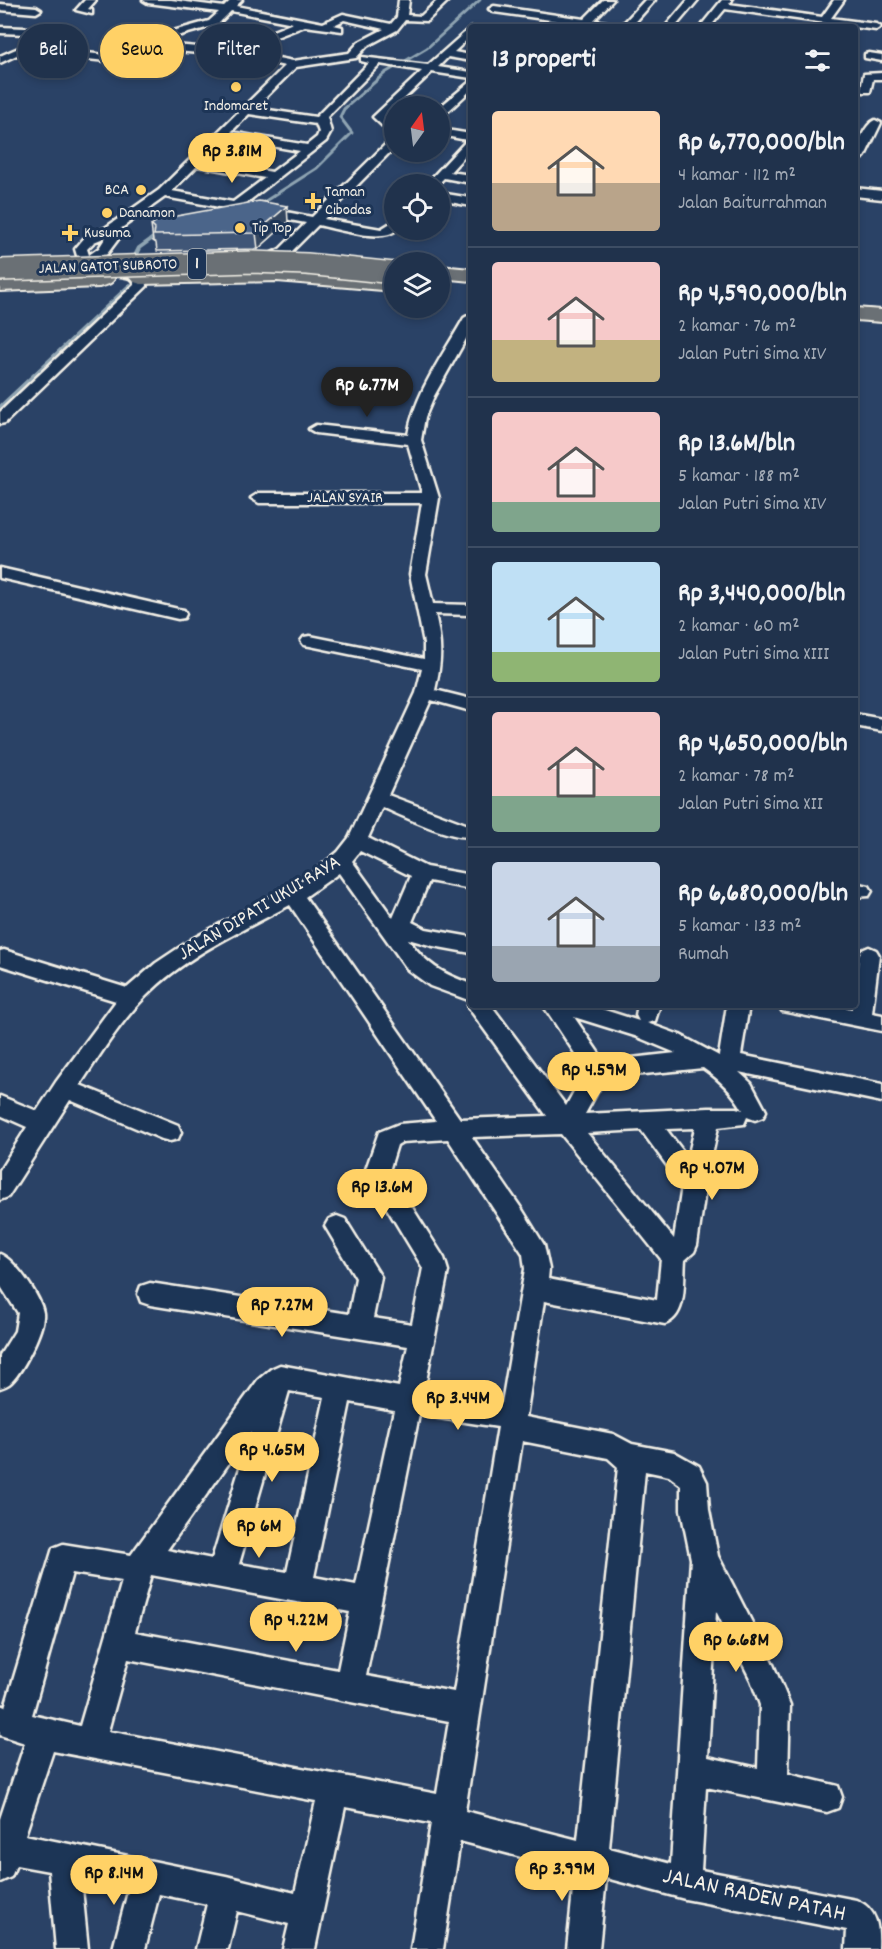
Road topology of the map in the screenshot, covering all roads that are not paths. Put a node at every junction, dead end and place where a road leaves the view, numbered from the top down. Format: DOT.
graph roads {
  1 [pos="91,0"];
  2 [pos="148,0"];
  3 [pos="404,0"];
  4 [pos="444,0"];
  5 [pos="504,0"];
  6 [pos="608,0"];
  7 [pos="650,0"];
  8 [pos="693,0"];
  9 [pos="725,3"];
  10 [pos="231,6"];
  11 [pos="834,6"];
  12 [pos="0,7"];
  13 [pos="549,8"];
  14 [pos="36,10"];
  15 [pos="89,12"];
  16 [pos="541,16"];
  17 [pos="402,17"];
  18 [pos="484,18"];
  19 [pos="824,21"];
  20 [pos="305,22"];
  21 [pos="533,24"];
  22 [pos="579,24"];
  23 [pos="585,24"];
  24 [pos="629,24"];
  25 [pos="673,24"];
  26 [pos="709,24"];
  27 [pos="850,24"];
  28 [pos="858,25"];
  29 [pos="325,26"];
  30 [pos="876,27"];
  31 [pos="393,28"];
  32 [pos="338,29"];
  33 [pos="0,30"];
  34 [pos="18,31"];
  35 [pos="184,31"];
  36 [pos="281,31"];
  37 [pos="468,33"];
  38 [pos="18,51"];
  39 [pos="446,54"];
  40 [pos="869,56"];
  41 [pos="352,57"];
  42 [pos="468,58"];
  43 [pos="882,58"];
  44 [pos="0,60"];
  45 [pos="377,60"];
  46 [pos="281,62"];
  47 [pos="293,64"];
  48 [pos="430,69"];
  49 [pos="468,75"];
  50 [pos="882,76"];
  51 [pos="468,87"];
  52 [pos="866,90"];
  53 [pos="401,96"];
  54 [pos="450,104"];
  55 [pos="248,107"];
  56 [pos="321,118"];
  57 [pos="880,118"];
  58 [pos="221,134"];
  59 [pos="450,134"];
  60 [pos="858,134"];
  61 [pos="868,136"];
  62 [pos="468,137"];
  63 [pos="882,138"];
  64 [pos="311,149"];
  65 [pos="384,152"];
  66 [pos="860,156"];
  67 [pos="465,157"];
  68 [pos="193,162"];
  69 [pos="387,167"];
  70 [pos="441,174"];
  71 [pos="275,176"];
  72 [pos="450,176"];
  73 [pos="468,178"];
  74 [pos="858,192"];
  75 [pos="163,193"];
  76 [pos="882,195"];
  77 [pos="450,198"];
  78 [pos="468,201"];
  79 [pos="240,207"];
  80 [pos="316,220"];
  81 [pos="330,222"];
  82 [pos="384,232"];
  83 [pos="267,258"];
  84 [pos="304,259"];
  85 [pos="85,264"];
  86 [pos="384,267"];
  87 [pos="0,269"];
  88 [pos="140,271"];
  89 [pos="384,272"];
  90 [pos="106,273"];
  91 [pos="450,273"];
  92 [pos="468,275"];
  93 [pos="0,277"];
  94 [pos="384,279"];
  95 [pos="450,279"];
  96 [pos="468,280"];
  97 [pos="384,284"];
  98 [pos="0,285"];
  99 [pos="450,285"];
  100 [pos="468,287"];
  101 [pos="450,290"];
  102 [pos="468,292"];
  103 [pos="858,306"];
  104 [pos="882,308"];
  105 [pos="858,314"];
  106 [pos="882,316"];
  107 [pos="468,323"];
  108 [pos="0,420"];
  109 [pos="316,429"];
  110 [pos="414,440"];
  111 [pos="259,498"];
  112 [pos="431,498"];
  113 [pos="0,573"];
  114 [pos="426,609"];
  115 [pos="468,610"];
  116 [pos="178,614"];
  117 [pos="310,641"];
  118 [pos="432,666"];
  119 [pos="425,693"];
  120 [pos="468,704"];
  121 [pos="858,721"];
  122 [pos="882,725"];
  123 [pos="377,798"];
  124 [pos="465,831"];
  125 [pos="357,841"];
  126 [pos="342,862"];
  127 [pos="422,873"];
  128 [pos="468,881"];
  129 [pos="292,894"];
  130 [pos="468,944"];
  131 [pos="869,955"];
  132 [pos="4,958"];
  133 [pos="468,994"];
  134 [pos="130,997"];
  135 [pos="482,1008"];
  136 [pos="556,1008"];
  137 [pos="571,1008"];
  138 [pos="737,1008"];
  139 [pos="805,1008"];
  140 [pos="872,1021"];
  141 [pos="706,1059"];
  142 [pos="598,1070"];
  143 [pos="64,1088"];
  144 [pos="882,1093"];
  145 [pos="0,1105"];
  146 [pos="709,1117"];
  147 [pos="647,1121"];
  148 [pos="41,1123"];
  149 [pos="567,1125"];
  150 [pos="453,1129"];
  151 [pos="170,1132"];
  152 [pos="694,1184"];
  153 [pos="0,1190"];
  154 [pos="337,1226"];
  155 [pos="673,1256"];
  156 [pos="0,1265"];
  157 [pos="536,1288"];
  158 [pos="150,1294"];
  159 [pos="359,1328"];
  160 [pos="421,1337"];
  161 [pos="0,1376"];
  162 [pos="274,1383"];
  163 [pos="340,1389"];
  164 [pos="410,1401"];
  165 [pos="512,1421"];
  166 [pos="627,1456"];
  167 [pos="705,1559"];
  168 [pos="141,1565"];
  169 [pos="221,1576"];
  170 [pos="297,1589"];
  171 [pos="367,1601"];
  172 [pos="118,1643"];
  173 [pos="349,1687"];
  174 [pos="465,1710"];
  175 [pos="7,1722"];
  176 [pos="43,1734"];
  177 [pos="90,1742"];
  178 [pos="691,1769"];
  179 [pos="773,1786"];
  180 [pos="334,1789"];
  181 [pos="827,1797"];
  182 [pos="455,1820"];
  183 [pos="3,1857"];
  184 [pos="64,1860"];
  185 [pos="591,1860"];
  186 [pos="148,1876"];
  187 [pos="685,1883"];
  188 [pos="226,1892"];
  189 [pos="306,1912"];
  190 [pos="861,1934"];
  191 [pos="72,1949"];
  192 [pos="129,1949"];
  193 [pos="212,1949"];
  194 [pos="299,1949"];
  195 [pos="427,1949"];
  196 [pos="583,1949"];
  1 -- 15 [label="street"];
  2 -- 10 [label="street"];
  3 -- 17 [label="street"];
  4 -- 17 [label="street"];
  5 -- 18 [label="street"];
  6 -- 23 [label="street"];
  7 -- 24 [label="street"];
  8 -- 25 [label="street"];
  9 -- 19 [label="street"];
  9 -- 26 [label="street"];
  10 -- 20 [label="street"];
  10 -- 35 [label="street"];
  11 -- 19 [label="street"];
  12 -- 14 [label="street"];
  13 -- 16 [label="street"];
  16 -- 18 [label="street"];
  16 -- 21 [label="street"];
  16 -- 22 [label="street"];
  17 -- 31 [label="street"];
  19 -- 27 [label="street"];
  20 -- 29 [label="street"];
  20 -- 36 [label="street"];
  28 -- 30 [label="street"];
  29 -- 31 [label="street"];
  29 -- 32 [label="street"];
  31 -- 41 [label="street"];
  33 -- 34 [label="street"];
  37 -- 39 [label="street"];
  38 -- 44 [label="street"];
  39 -- 42 [label="street"];
  39 -- 48 [label="street"];
  40 -- 43 [label="street"];
  41 -- 45 [label="street"];
  41 -- 47 [label="street"];
  45 -- 48 [label="street"];
  45 -- 56 [label="street"];
  46 -- 47 [label="street"];
  47 -- 55 [label="street"];
  48 -- 49 [label="street"];
  48 -- 53 [label="street"];
  50 -- 52 [label="street"];
  51 -- 54 [label="street"];
  55 -- 56 [label="street"];
  55 -- 58 [label="street"];
  56 -- 64 [label="street"];
  57 -- 61 [label="street"];
  58 -- 64 [label="street"];
  58 -- 68 [label="street"];
  59 -- 62 [label="street"];
  60 -- 61 [label="street"];
  61 -- 63 [label="street"];
  61 -- 66 [label="street"];
  64 -- 71 [label="street"];
  65 -- 80 [label="street"];
  67 -- 70 [label="street"];
  68 -- 71 [label="street"];
  68 -- 75 [label="street"];
  69 -- 81 [label="street"];
  71 -- 79 [label="street"];
  72 -- 73 [label="street"];
  74 -- 76 [label="street"];
  75 -- 79 [label="street"];
  75 -- 85 [label="street"];
  77 -- 78 [label="street"];
  79 -- 80 [label="street"];
  80 -- 81 [label="street"];
  80 -- 83 [label="street"];
  81 -- 82 [label="street"];
  81 -- 84 [label="street"];
  83 -- 84 [label="highway"];
  83 -- 88 [label="highway"];
  84 -- 86 [label="highway"];
  85 -- 87 [label="highway"];
  85 -- 88 [label="highway"];
  85 -- 90 [label="street"];
  87 -- 89 [label="highway, JALAN GATOT SUBROTO / 1, bridge"];
  88 -- 90 [label="street"];
  88 -- 97 [label="highway"];
  88 -- 108 [label="street"];
  90 -- 98 [label="highway"];
  91 -- 92 [label="highway"];
  93 -- 94 [label="highway, JALAN GATOT SUBROTO / 1"];
  95 -- 96 [label="highway"];
  99 -- 100 [label="highway"];
  101 -- 102 [label="highway"];
  103 -- 104 [label="highway"];
  105 -- 106 [label="highway"];
  107 -- 110 [label="street, JALAN DIPATI UKUI RAYA"];
  109 -- 110 [label="street"];
  110 -- 112 [label="street, JALAN DIPATI UKUI RAYA"];
  111 -- 112 [label="street, JALAN SYAIR"];
  112 -- 114 [label="street, JALAN DIPATI UKUI RAYA"];
  113 -- 116 [label="street"];
  114 -- 115 [label="street"];
  114 -- 118 [label="street, JALAN DIPATI UKUI RAYA"];
  117 -- 118 [label="street"];
  118 -- 119 [label="street, JALAN DIPATI UKUI RAYA"];
  119 -- 120 [label="street"];
  119 -- 123 [label="street, JALAN DIPATI UKUI RAYA"];
  121 -- 122 [label="street"];
  123 -- 124 [label="street"];
  123 -- 125 [label="street, JALAN DIPATI UKUI RAYA"];
  125 -- 126 [label="street, JALAN DIPATI UKUI RAYA"];
  125 -- 127 [label="street"];
  126 -- 129 [label="street, JALAN DIPATI UKUI RAYA"];
  126 -- 133 [label="street"];
  127 -- 128 [label="street"];
  127 -- 130 [label="street"];
  129 -- 134 [label="street, JALAN DIPATI UKUI RAYA"];
  129 -- 150 [label="street"];
  131 -- 140 [label="street"];
  132 -- 134 [label="street"];
  134 -- 143 [label="street, JALAN DIPATI UKUI RAYA"];
  135 -- 149 [label="street"];
  136 -- 142 [label="street"];
  137 -- 141 [label="street"];
  138 -- 144 [label="street"];
  139 -- 140 [label="street"];
  141 -- 142 [label="street"];
  141 -- 146 [label="street"];
  142 -- 149 [label="street"];
  143 -- 148 [label="street, JALAN DIPATI UKUI RAYA"];
  143 -- 151 [label="street"];
  145 -- 148 [label="street"];
  146 -- 147 [label="street"];
  146 -- 152 [label="street"];
  147 -- 149 [label="street"];
  147 -- 152 [label="street"];
  148 -- 153 [label="street, JALAN DIPATI UKUI RAYA"];
  149 -- 150 [label="street"];
  149 -- 155 [label="street"];
  150 -- 157 [label="street"];
  150 -- 160 [label="street"];
  152 -- 155 [label="street"];
  154 -- 159 [label="street"];
  155 -- 157 [label="street"];
  156 -- 161 [label="street"];
  157 -- 165 [label="street"];
  158 -- 159 [label="street"];
  159 -- 160 [label="street"];
  160 -- 164 [label="street"];
  162 -- 163 [label="street"];
  162 -- 168 [label="street"];
  162 -- 169 [label="street"];
  163 -- 164 [label="street"];
  163 -- 170 [label="street"];
  164 -- 165 [label="street"];
  164 -- 171 [label="street"];
  165 -- 166 [label="street"];
  165 -- 174 [label="street"];
  166 -- 167 [label="street"];
  166 -- 185 [label="street"];
  167 -- 178 [label="street"];
  167 -- 179 [label="street"];
  168 -- 169 [label="street"];
  168 -- 172 [label="street"];
  168 -- 175 [label="street"];
  169 -- 170 [label="street"];
  170 -- 171 [label="street"];
  171 -- 173 [label="street"];
  172 -- 173 [label="street"];
  172 -- 177 [label="street"];
  173 -- 174 [label="street"];
  174 -- 182 [label="street"];
  175 -- 176 [label="street, JALAN RADEN PATAH"];
  176 -- 177 [label="street, JALAN RADEN PATAH"];
  176 -- 183 [label="street"];
  177 -- 180 [label="street, JALAN RADEN PATAH"];
  178 -- 179 [label="street"];
  178 -- 187 [label="street"];
  179 -- 181 [label="street"];
  180 -- 182 [label="street, JALAN RADEN PATAH"];
  180 -- 189 [label="street"];
  182 -- 185 [label="street, JALAN RADEN PATAH"];
  182 -- 195 [label="street"];
  183 -- 184 [label="street"];
  184 -- 186 [label="street"];
  184 -- 191 [label="street"];
  185 -- 187 [label="street, JALAN RADEN PATAH"];
  185 -- 196 [label="street"];
  186 -- 188 [label="street"];
  186 -- 192 [label="street"];
  187 -- 190 [label="street, JALAN RADEN PATAH"];
  188 -- 189 [label="street"];
  188 -- 193 [label="street"];
  189 -- 194 [label="street"];
}
